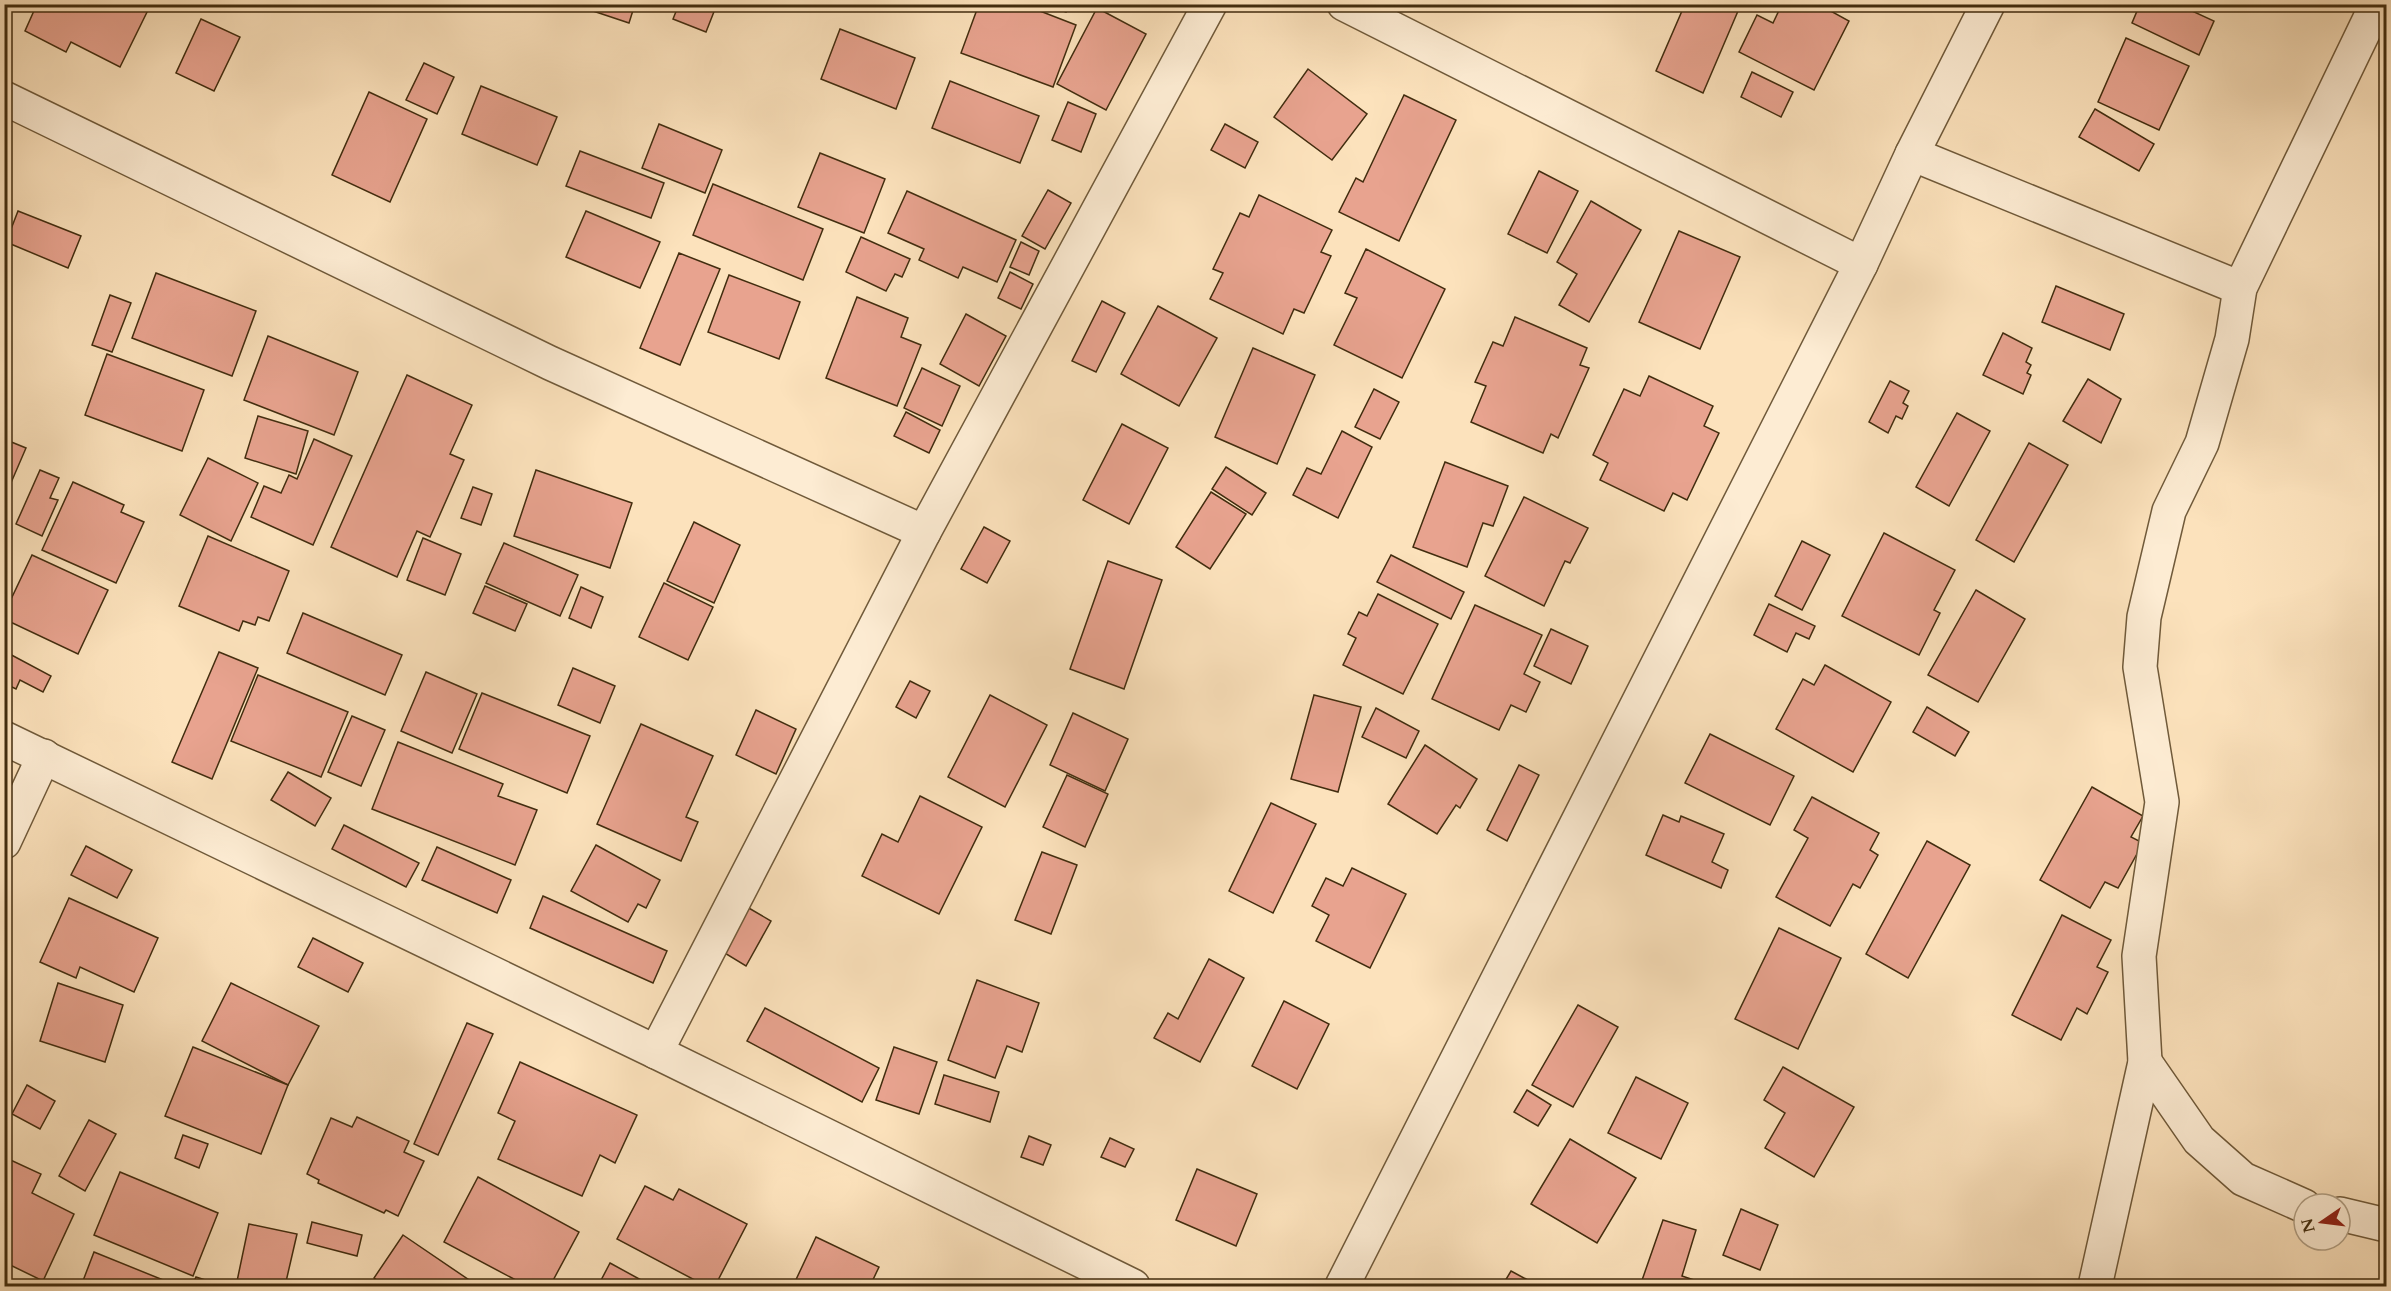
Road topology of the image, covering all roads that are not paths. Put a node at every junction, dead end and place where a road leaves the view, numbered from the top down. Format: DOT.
graph roads {
  1 [pos="1210,4"];
  2 [pos="1344,4"];
  3 [pos="1988,4"];
  4 [pos="2377,4"];
  5 [pos="4,98"];
  6 [pos="1912,154"];
  7 [pos="1862,264"];
  8 [pos="2240,288"];
  9 [pos="924,532"];
  10 [pos="4,738"];
  11 [pos="44,756"];
  12 [pos="4,842"];
  13 [pos="656,1052"];
  14 [pos="2145,1062"];
  15 [pos="2292,1201"];
  16 [pos="2352,1217"];
  17 [pos="2386,1225"];
  18 [pos="1133,1287"];
  19 [pos="1342,1287"];
  20 [pos="2095,1287"];
  1 -- 9 [label="street"];
  2 -- 7 [label="street"];
  3 -- 6 [label="street"];
  4 -- 8 [label="street"];
  5 -- 9 [label="street"];
  6 -- 7 [label="street"];
  6 -- 8 [label="street"];
  7 -- 19 [label="street"];
  8 -- 14 [label="street"];
  9 -- 13 [label="street"];
  10 -- 11 [label="street"];
  11 -- 12 [label="street"];
  11 -- 13 [label="street"];
  13 -- 18 [label="street"];
  14 -- 15 [label="street"];
  14 -- 20 [label="street"];
  16 -- 17 [label="street"];
}
